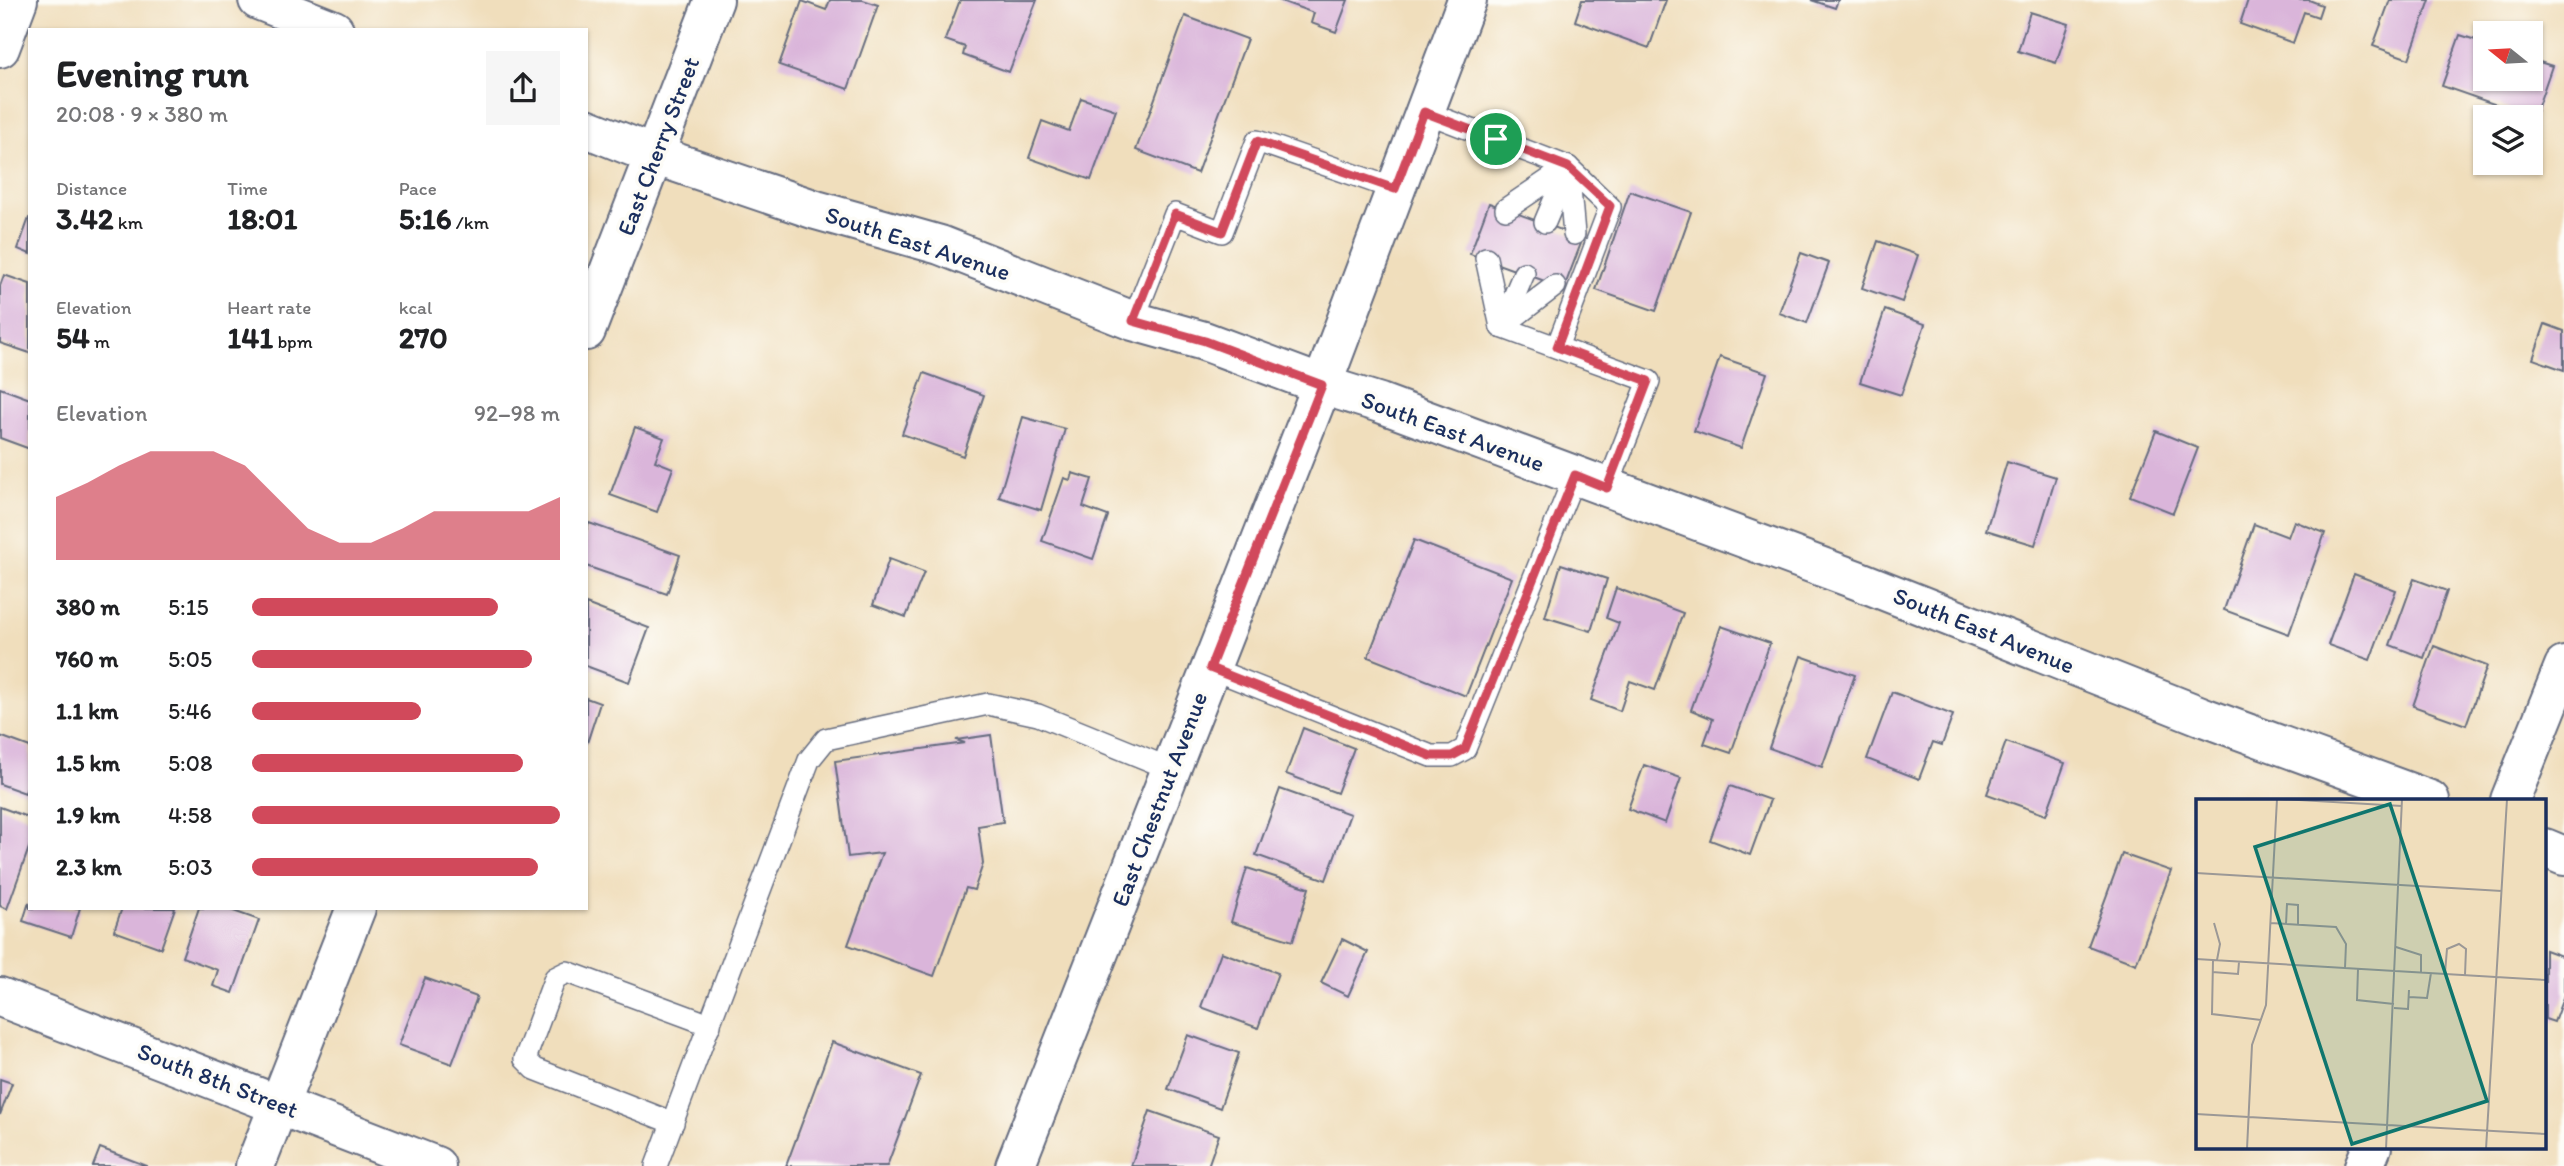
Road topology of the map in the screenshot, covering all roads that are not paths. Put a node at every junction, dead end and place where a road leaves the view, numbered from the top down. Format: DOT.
graph roads {
  1 [pos="18,0"];
  2 [pos="258,0"];
  3 [pos="714,0"];
  4 [pos="1463,1"];
  5 [pos="329,28"];
  6 [pos="0,47"];
  7 [pos="1424,112"];
  8 [pos="588,129"];
  9 [pos="654,155"];
  10 [pos="1568,167"];
  11 [pos="1395,189"];
  12 [pos="1506,209"];
  13 [pos="1545,222"];
  14 [pos="1574,234"];
  15 [pos="1486,258"];
  16 [pos="1524,273"];
  17 [pos="1555,286"];
  18 [pos="1133,321"];
  19 [pos="588,326"];
  20 [pos="1501,327"];
  21 [pos="1557,347"];
  22 [pos="1322,385"];
  23 [pos="1591,482"];
  24 [pos="2564,666"];
  25 [pos="1210,668"];
  26 [pos="1171,769"];
  27 [pos="2427,799"];
  28 [pos="2510,799"];
  29 [pos="2546,848"];
  30 [pos="2564,856"];
  31 [pos="355,910"];
  32 [pos="0,997"];
  33 [pos="713,1016"];
  34 [pos="280,1104"];
  35 [pos="673,1123"];
  36 [pos="2372,1148"];
  37 [pos="255,1166"];
  38 [pos="436,1166"];
  39 [pos="656,1166"];
  40 [pos="1015,1166"];
  41 [pos="2364,1166"];
  1 -- 6 [label="street"];
  2 -- 5 [label="street"];
  3 -- 9 [label="street, East Cherry Street"];
  4 -- 7 [label="street, East Chestnut Avenue"];
  7 -- 10 [label="lane"];
  7 -- 11 [label="street, East Chestnut Avenue"];
  8 -- 9 [label="street, South East Avenue"];
  9 -- 18 [label="street, South East Avenue"];
  9 -- 19 [label="street, East Cherry Street"];
  10 -- 12 [label="lane"];
  10 -- 13 [label="lane"];
  10 -- 14 [label="lane"];
  10 -- 21 [label="lane"];
  11 -- 18 [label="lane"];
  11 -- 22 [label="street, East Chestnut Avenue"];
  15 -- 20 [label="lane"];
  16 -- 20 [label="lane"];
  17 -- 20 [label="lane"];
  18 -- 22 [label="street, South East Avenue"];
  20 -- 21 [label="lane"];
  21 -- 23 [label="lane"];
  22 -- 23 [label="street, South East Avenue"];
  22 -- 25 [label="street, East Chestnut Avenue"];
  23 -- 25 [label="lane"];
  23 -- 27 [label="street, South East Avenue"];
  24 -- 28 [label="street"];
  25 -- 26 [label="street, East Chestnut Avenue"];
  26 -- 33 [label="lane"];
  26 -- 40 [label="street, East Chestnut Avenue"];
  29 -- 30 [label="street"];
  31 -- 34 [label="street"];
  32 -- 34 [label="street, South 8th Street"];
  33 -- 35 [label="lane"];
  33 -- 35 [label="lane"];
  34 -- 37 [label="street"];
  34 -- 38 [label="street, South 8th Street"];
  35 -- 39 [label="lane"];
  36 -- 41 [label="street"];
}
